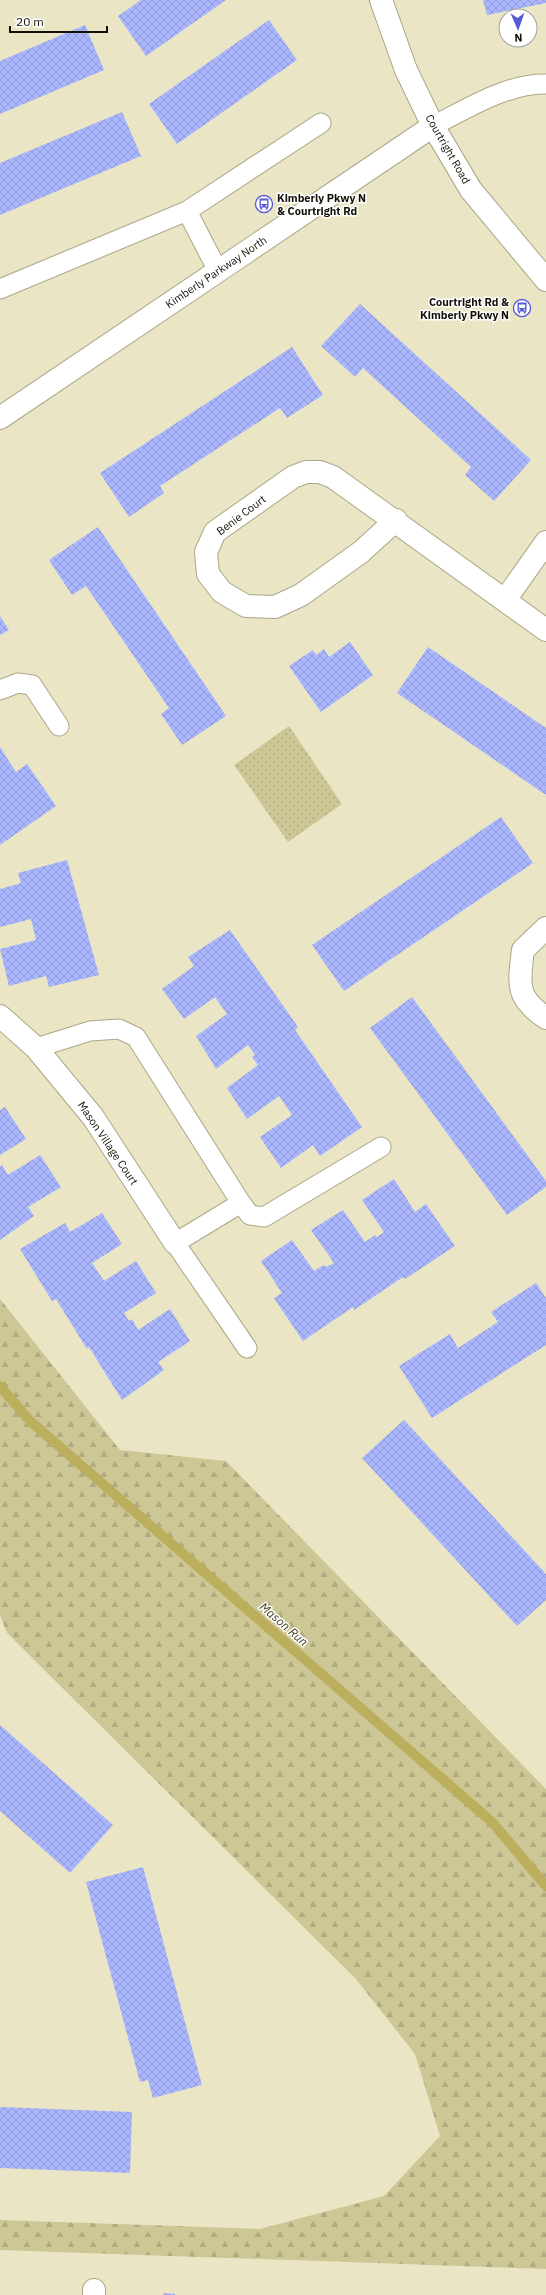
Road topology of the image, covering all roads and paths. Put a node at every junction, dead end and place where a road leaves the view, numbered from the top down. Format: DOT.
graph roads {
  1 [pos="381,0"];
  2 [pos="546,84"];
  3 [pos="321,123"];
  4 [pos="433,126"];
  5 [pos="187,211"];
  6 [pos="218,271"];
  7 [pos="546,280"];
  8 [pos="0,289"];
  9 [pos="0,418"];
  10 [pos="396,520"];
  11 [pos="546,542"];
  12 [pos="505,600"];
  13 [pos="546,630"];
  14 [pos="0,690"];
  15 [pos="59,726"];
  16 [pos="546,928"];
  17 [pos="0,1016"];
  18 [pos="546,1018"];
  19 [pos="36,1048"];
  20 [pos="381,1147"];
  21 [pos="241,1202"];
  22 [pos="175,1243"];
  23 [pos="247,1348"];
  1 -- 4 [label="street, Courtright Road"];
  2 -- 4 [label="lane"];
  3 -- 5 [label="lane"];
  4 -- 6 [label="street, Kimberly Parkway North"];
  4 -- 7 [label="street, Courtright Road"];
  5 -- 6 [label="lane"];
  5 -- 8 [label="lane"];
  6 -- 9 [label="street, Kimberly Parkway North"];
  10 -- 10 [label="street, Benie Court"];
  10 -- 12 [label="street, Benie Court"];
  11 -- 12 [label="street"];
  12 -- 13 [label="street, Benie Court"];
  14 -- 15 [label="lane"];
  16 -- 18 [label="street"];
  17 -- 19 [label="street, Mason Village Court"];
  19 -- 21 [label="lane"];
  19 -- 22 [label="street, Mason Village Court"];
  20 -- 21 [label="lane"];
  21 -- 22 [label="lane"];
  22 -- 23 [label="lane"];
}
